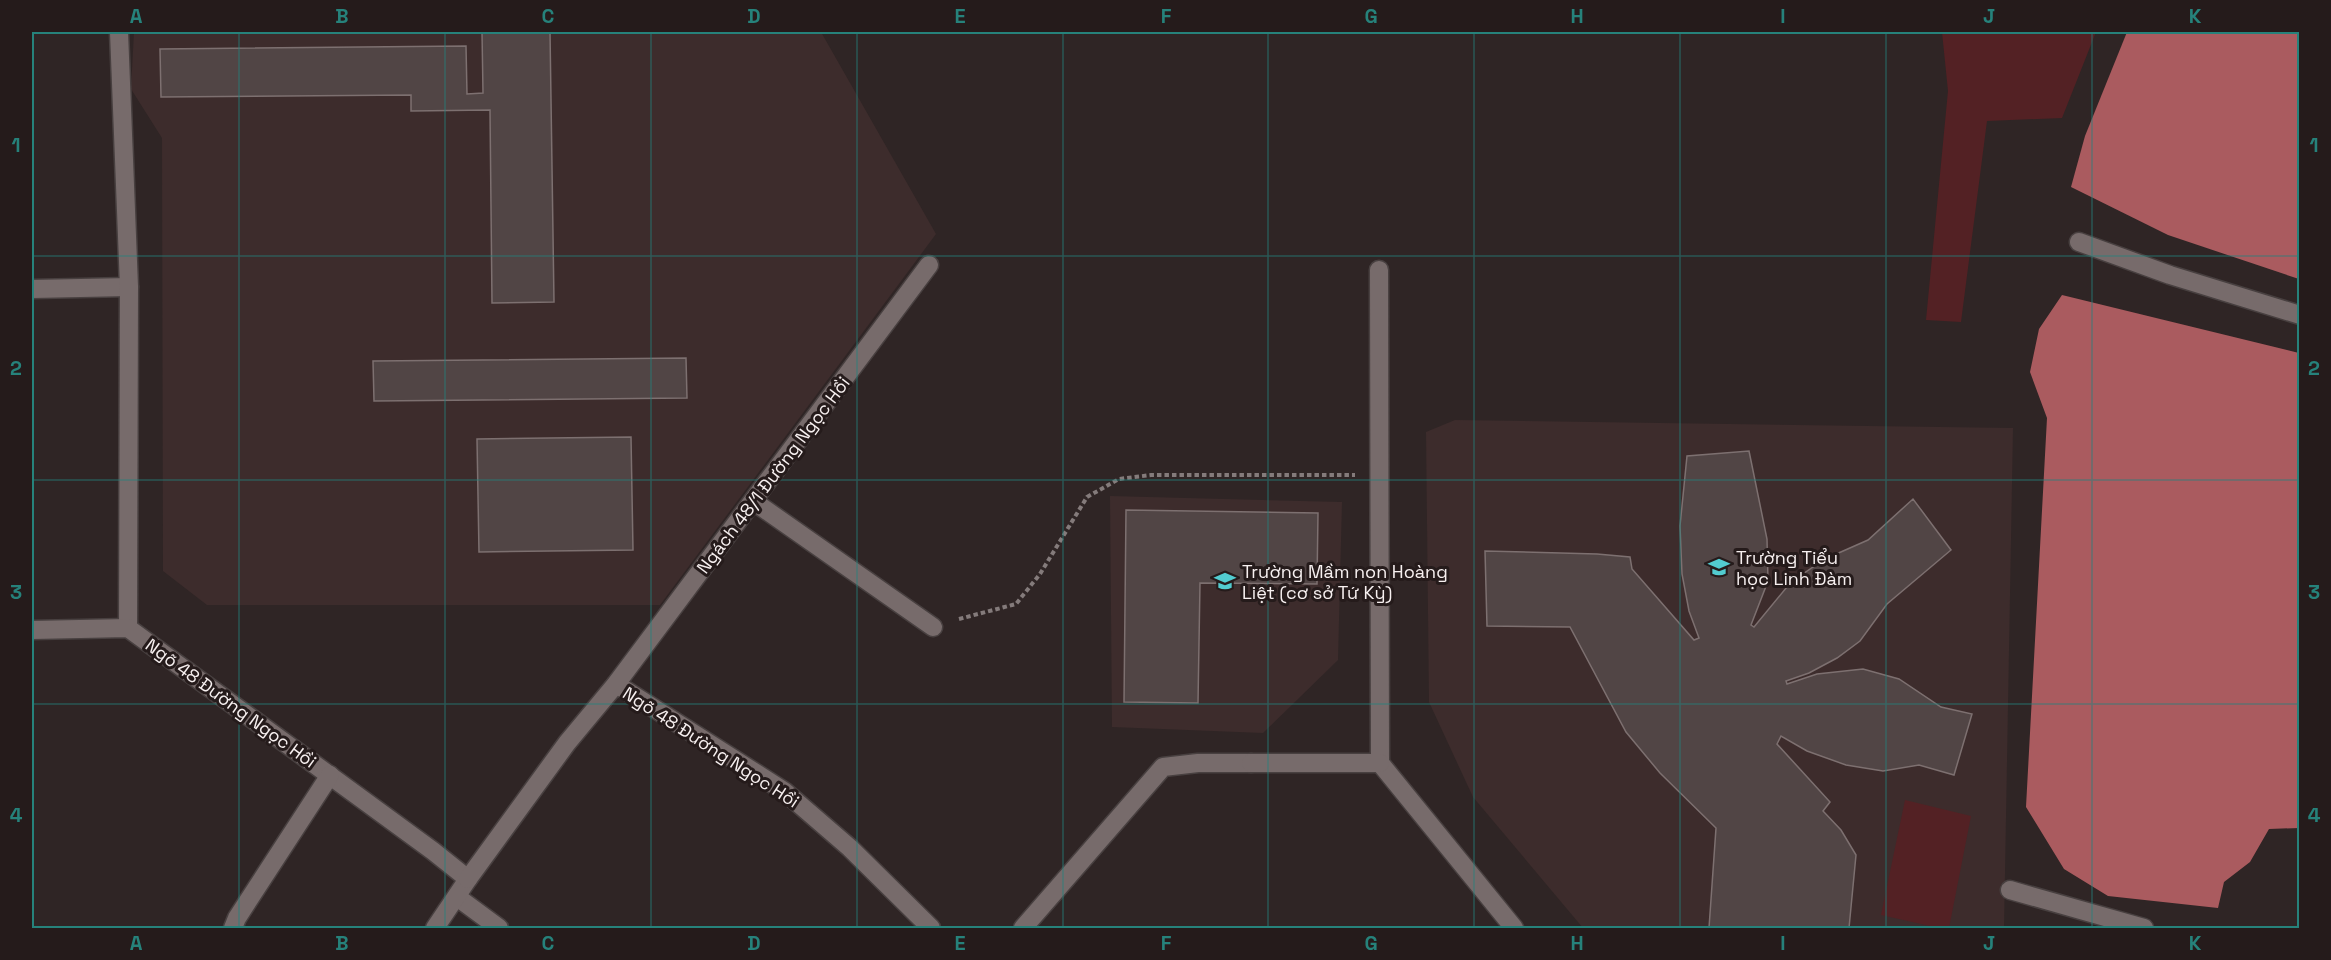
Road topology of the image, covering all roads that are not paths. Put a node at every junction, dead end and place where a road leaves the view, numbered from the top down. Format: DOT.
graph roads {
  1 [pos="119,32"];
  2 [pos="2079,242"];
  3 [pos="929,265"];
  4 [pos="1379,270"];
  5 [pos="129,287"];
  6 [pos="32,288"];
  7 [pos="2300,315"];
  8 [pos="753,501"];
  9 [pos="933,627"];
  10 [pos="129,628"];
  11 [pos="32,630"];
  12 [pos="616,684"];
  13 [pos="1380,764"];
  14 [pos="330,775"];
  15 [pos="468,879"];
  16 [pos="2010,890"];
  17 [pos="457,897"];
  18 [pos="232,928"];
  19 [pos="435,928"];
  20 [pos="499,928"];
  21 [pos="931,928"];
  22 [pos="1023,928"];
  23 [pos="1514,928"];
  24 [pos="2144,928"];
  1 -- 5 [label="street"];
  2 -- 7 [label="street"];
  3 -- 8 [label="street, Ngách 48/1 Đường Ngọc Hồi"];
  4 -- 13 [label="street"];
  5 -- 6 [label="street"];
  5 -- 10 [label="street"];
  8 -- 9 [label="street"];
  8 -- 12 [label="street, Ngách 48/1 Đường Ngọc Hồi"];
  10 -- 11 [label="street, Ngõ 48 Đường Ngọc Hồi"];
  10 -- 14 [label="street, Ngõ 48 Đường Ngọc Hồi"];
  12 -- 15 [label="street, Ngõ 48 Đường Ngọc Hồi"];
  12 -- 21 [label="street, Ngõ 48 Đường Ngọc Hồi"];
  13 -- 22 [label="street"];
  13 -- 23 [label="street"];
  14 -- 15 [label="street, Ngõ 48 Đường Ngọc Hồi"];
  14 -- 18 [label="street"];
  15 -- 17 [label="street, Ngõ 48 Đường Ngọc Hồi"];
  16 -- 24 [label="street"];
  17 -- 19 [label="street, Ngõ 48 Đường Ngọc Hồi"];
  17 -- 20 [label="street"];
}
